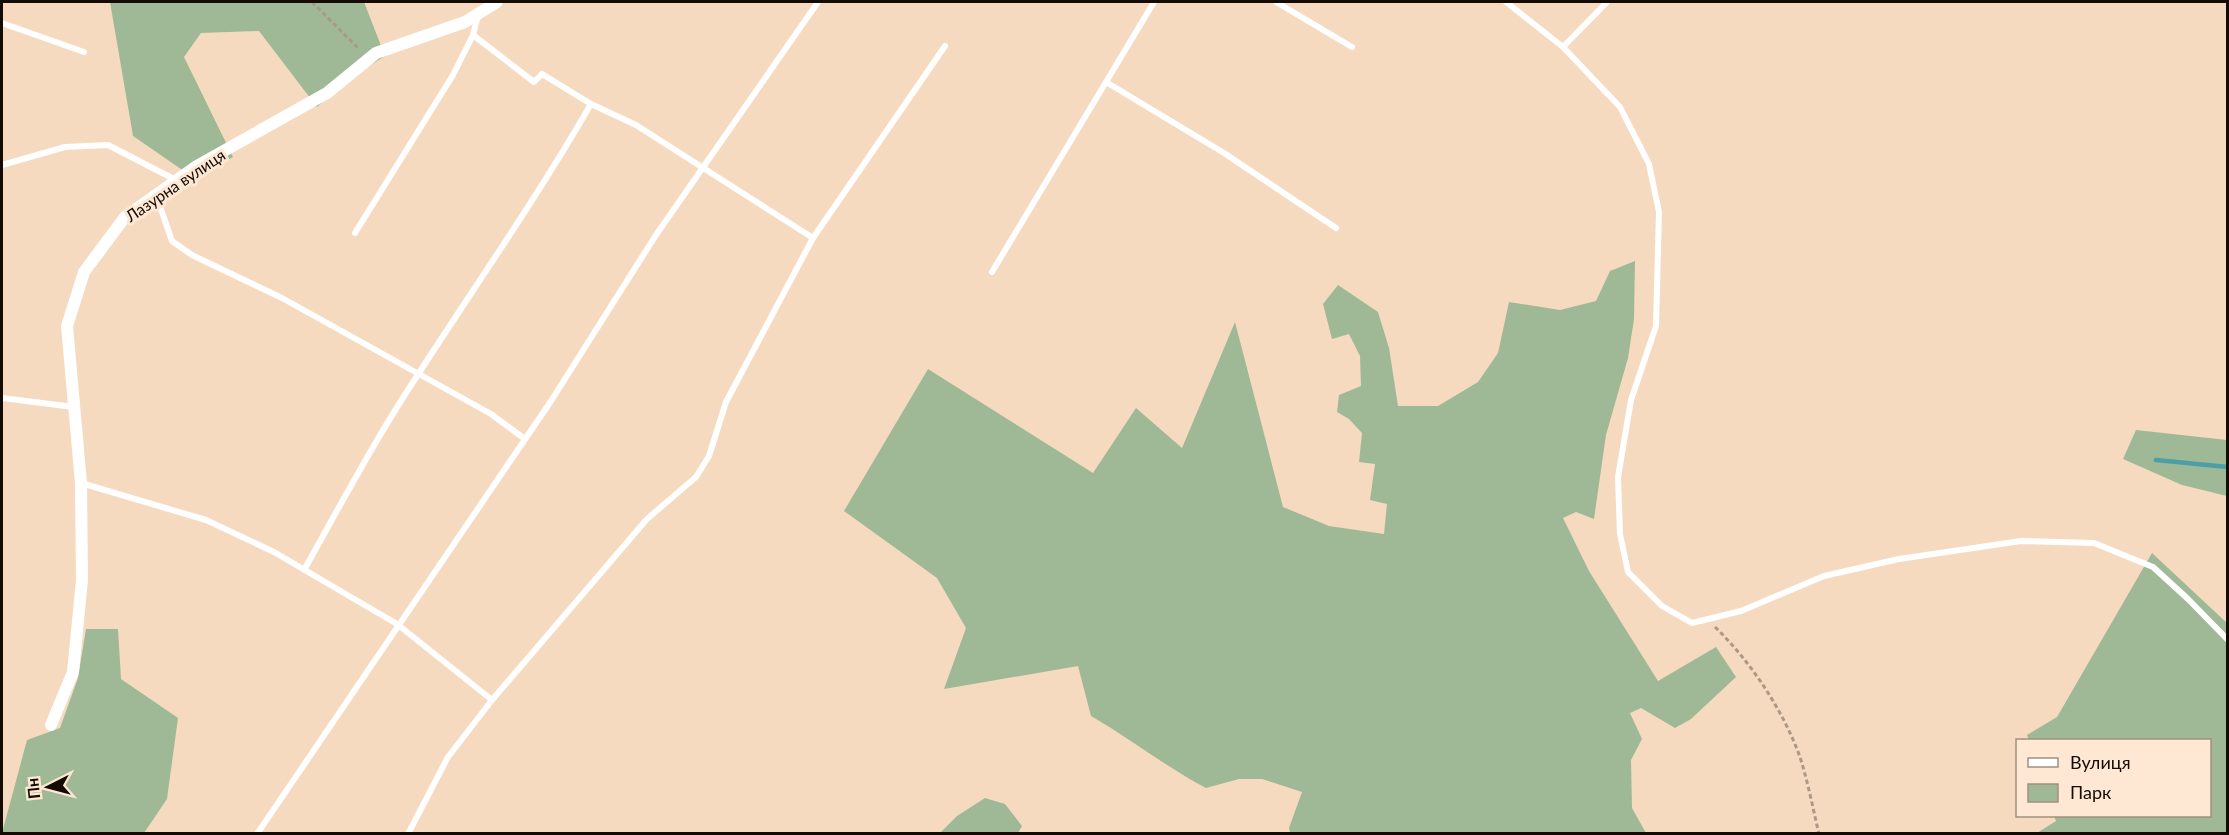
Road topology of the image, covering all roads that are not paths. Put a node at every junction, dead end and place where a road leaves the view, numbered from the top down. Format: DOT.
graph roads {
  1 [pos="497,2"];
  2 [pos="818,2"];
  3 [pos="1154,2"];
  4 [pos="1276,2"];
  5 [pos="1506,2"];
  6 [pos="1607,2"];
  7 [pos="478,14"];
  8 [pos="2,23"];
  9 [pos="473,35"];
  10 [pos="945,46"];
  11 [pos="1352,47"];
  12 [pos="1563,47"];
  13 [pos="84,52"];
  14 [pos="1106,82"];
  15 [pos="591,104"];
  16 [pos="2,165"];
  17 [pos="703,168"];
  18 [pos="177,180"];
  19 [pos="156,195"];
  20 [pos="1336,228"];
  21 [pos="355,233"];
  22 [pos="813,238"];
  23 [pos="992,272"];
  24 [pos="418,374"];
  25 [pos="2,398"];
  26 [pos="74,407"];
  27 [pos="525,439"];
  28 [pos="81,483"];
  29 [pos="304,570"];
  30 [pos="397,624"];
  31 [pos="2228,640"];
  32 [pos="492,700"];
  33 [pos="51,725"];
  34 [pos="257,834"];
  35 [pos="408,834"];
  1 -- 7 [label="street, Лазурна вулиця"];
  2 -- 17 [label="lane"];
  3 -- 14 [label="lane"];
  4 -- 11 [label="lane"];
  5 -- 12 [label="lane"];
  6 -- 12 [label="lane"];
  7 -- 9 [label="lane"];
  7 -- 18 [label="street, Лазурна вулиця"];
  8 -- 13 [label="lane"];
  9 -- 15 [label="lane"];
  9 -- 21 [label="lane"];
  10 -- 22 [label="lane"];
  12 -- 31 [label="lane"];
  14 -- 20 [label="lane"];
  14 -- 23 [label="lane"];
  15 -- 17 [label="lane"];
  15 -- 24 [label="lane"];
  16 -- 18 [label="lane"];
  17 -- 22 [label="lane"];
  17 -- 27 [label="lane"];
  18 -- 19 [label="street, Лазурна вулиця"];
  19 -- 24 [label="lane"];
  19 -- 26 [label="street, Лазурна вулиця"];
  22 -- 32 [label="lane"];
  24 -- 27 [label="lane"];
  24 -- 29 [label="lane"];
  25 -- 26 [label="lane"];
  26 -- 28 [label="street, Лазурна вулиця"];
  27 -- 30 [label="lane"];
  28 -- 29 [label="lane"];
  28 -- 33 [label="street, Лазурна вулиця"];
  29 -- 30 [label="lane"];
  30 -- 32 [label="lane"];
  30 -- 34 [label="lane"];
  32 -- 35 [label="lane"];
}
